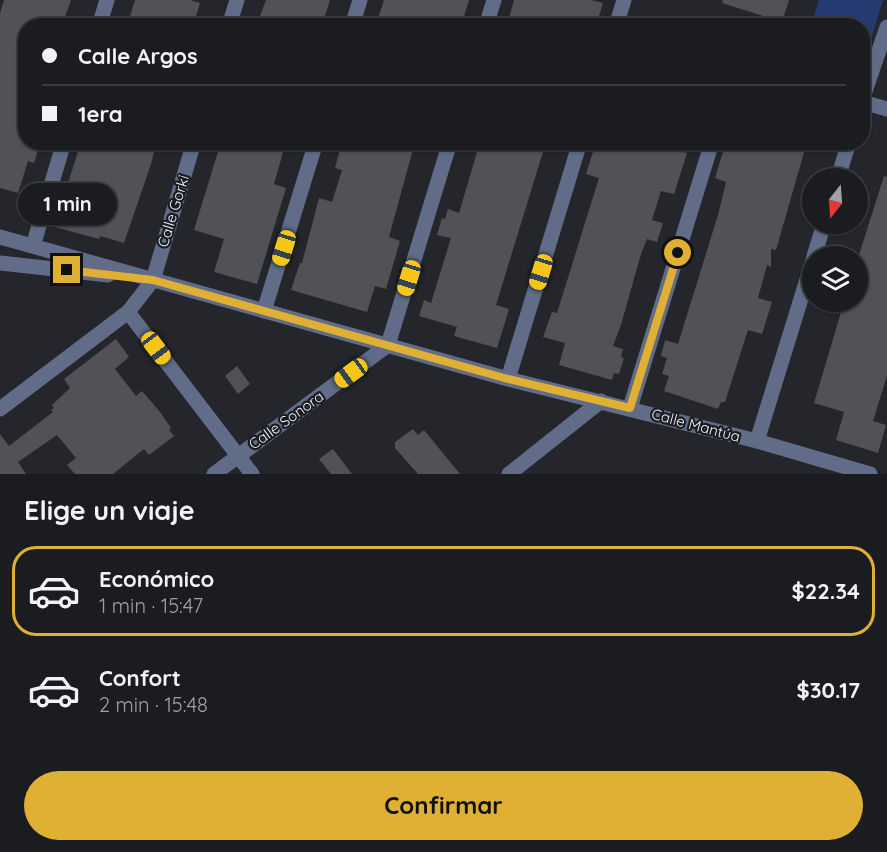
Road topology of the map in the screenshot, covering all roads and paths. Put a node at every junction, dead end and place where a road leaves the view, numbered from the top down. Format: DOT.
graph roads {
  1 [pos="107,0"];
  2 [pos="237,0"];
  3 [pos="360,0"];
  4 [pos="494,0"];
  5 [pos="624,0"];
  6 [pos="101,18"];
  7 [pos="231,18"];
  8 [pos="354,18"];
  9 [pos="488,18"];
  10 [pos="619,18"];
  11 [pos="887,27"];
  12 [pos="870,77"];
  13 [pos="870,104"];
  14 [pos="887,109"];
  15 [pos="62,150"];
  16 [pos="192,150"];
  17 [pos="314,150"];
  18 [pos="448,150"];
  19 [pos="578,150"];
  20 [pos="710,150"];
  21 [pos="847,150"];
  22 [pos="841,168"];
  23 [pos="0,237"];
  24 [pos="33,246"];
  25 [pos="0,263"];
  26 [pos="153,280"];
  27 [pos="802,297"];
  28 [pos="264,311"];
  29 [pos="128,312"];
  30 [pos="388,345"];
  31 [pos="508,379"];
  32 [pos="601,401"];
  33 [pos="630,408"];
  34 [pos="0,409"];
  35 [pos="757,441"];
  36 [pos="238,456"];
  37 [pos="214,474"];
  38 [pos="252,474"];
  39 [pos="509,474"];
  40 [pos="870,474"];
  1 -- 6 [label="street"];
  2 -- 7 [label="street"];
  3 -- 8 [label="street"];
  4 -- 9 [label="street"];
  5 -- 10 [label="street"];
  11 -- 12 [label="street"];
  13 -- 14 [label="street"];
  15 -- 24 [label="street"];
  16 -- 26 [label="street, Calle Gorki"];
  17 -- 28 [label="street"];
  18 -- 30 [label="street"];
  19 -- 31 [label="street"];
  20 -- 33 [label="street"];
  21 -- 22 [label="street"];
  23 -- 24 [label="street, Calle Mantúa"];
  24 -- 26 [label="street, Calle Mantúa"];
  25 -- 26 [label="street"];
  26 -- 28 [label="street, Calle Mantúa"];
  26 -- 29 [label="street"];
  27 -- 35 [label="street"];
  28 -- 30 [label="street, Calle Mantúa"];
  29 -- 34 [label="street"];
  29 -- 36 [label="street"];
  30 -- 31 [label="street, Calle Mantúa"];
  30 -- 36 [label="street, Calle Sonora"];
  31 -- 32 [label="street, Calle Mantúa"];
  32 -- 33 [label="street, Calle Mantúa"];
  32 -- 39 [label="street"];
  33 -- 35 [label="street, Calle Mantúa"];
  35 -- 40 [label="street, Calle Mantúa"];
  36 -- 37 [label="street, Calle Sonora"];
  36 -- 38 [label="street"];
}
